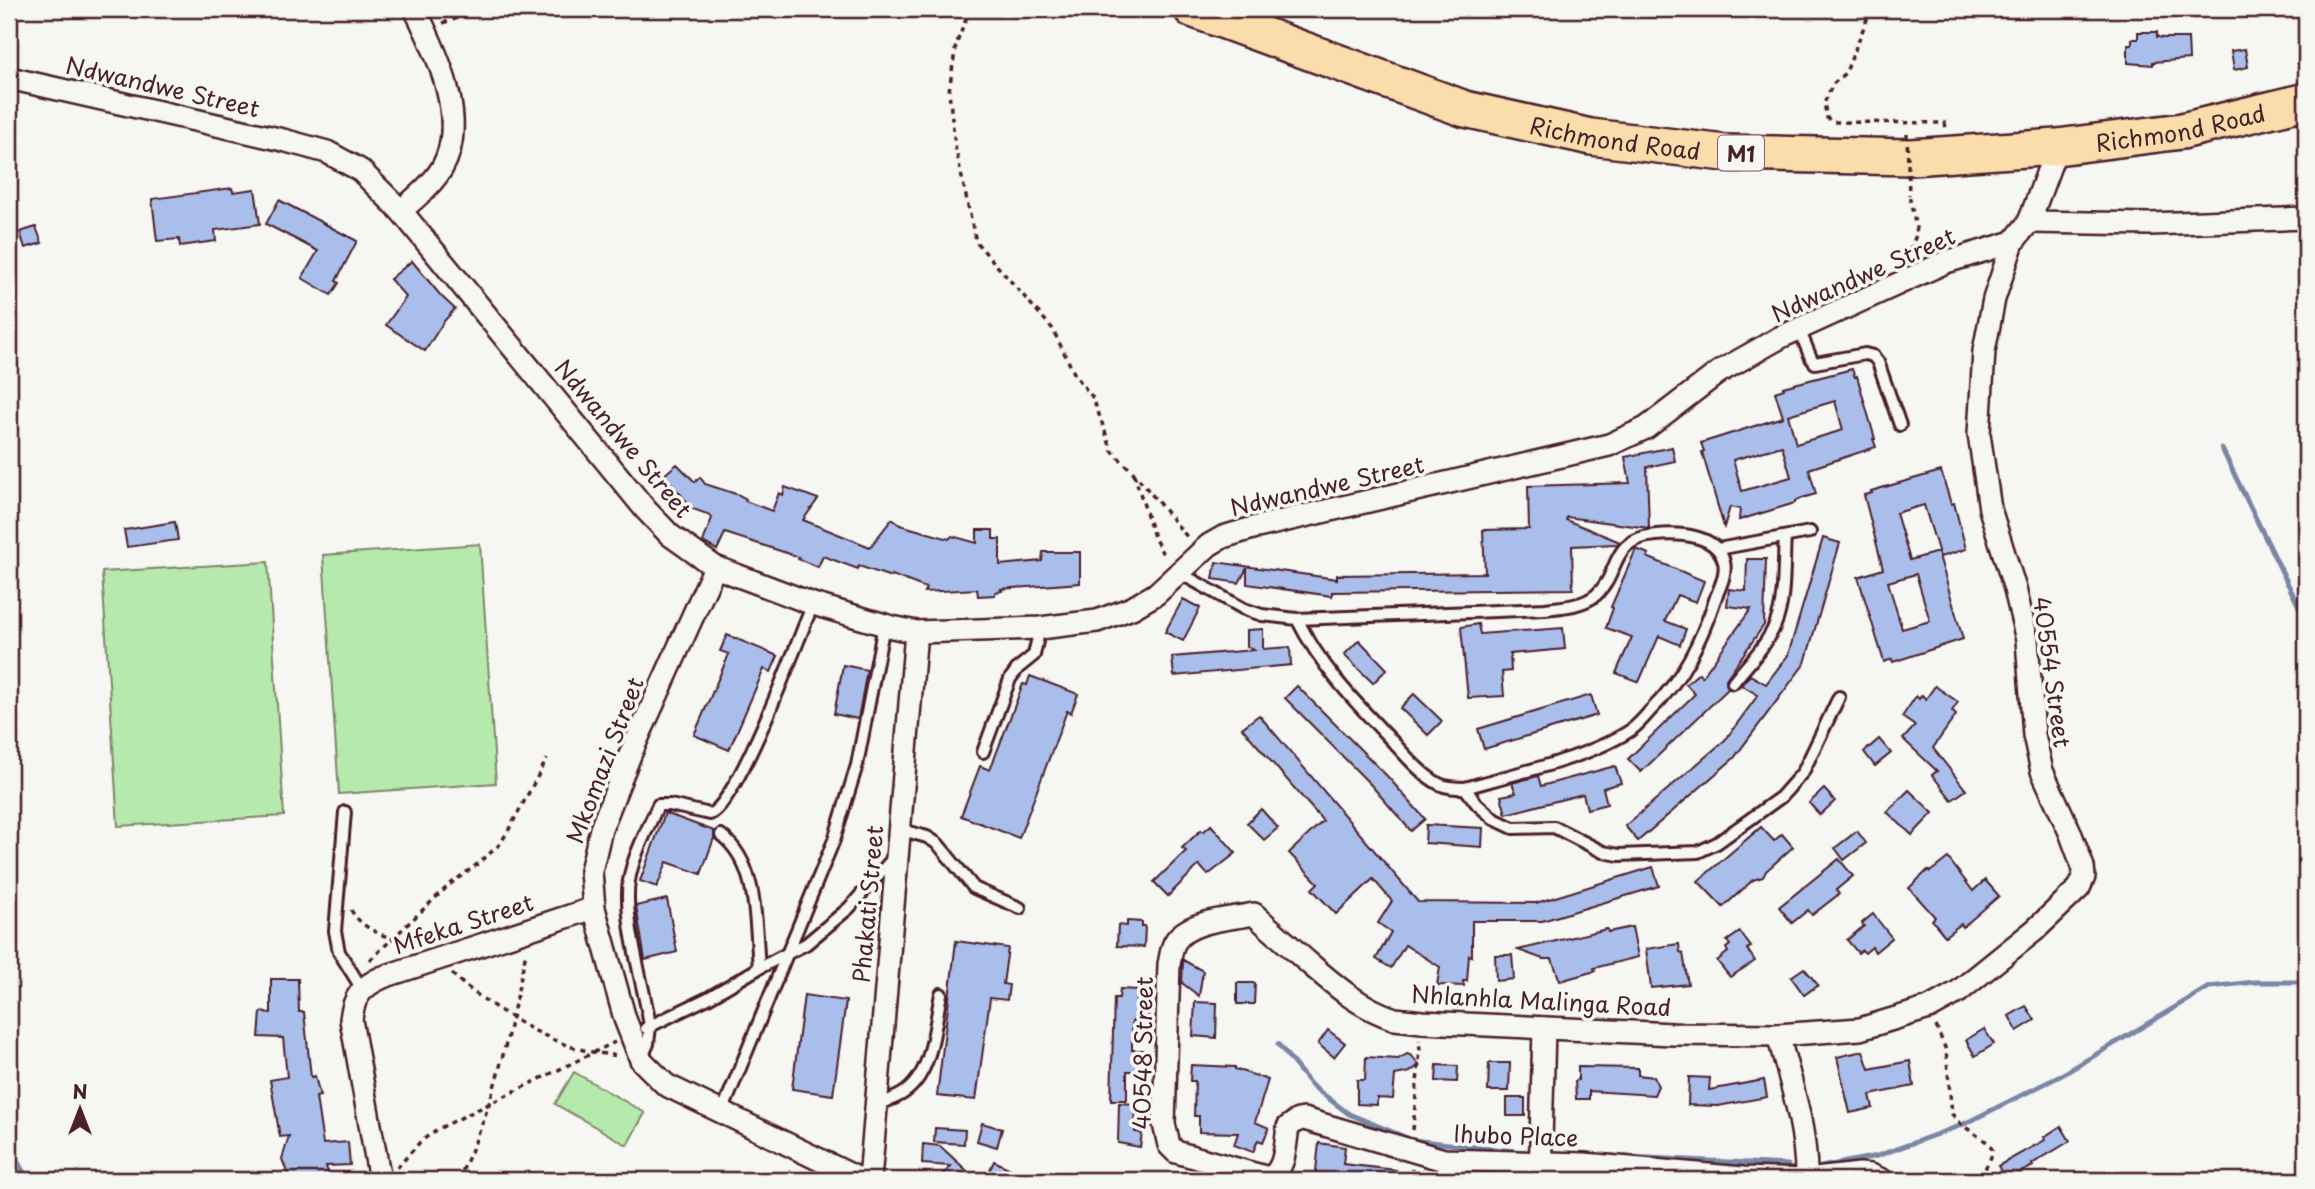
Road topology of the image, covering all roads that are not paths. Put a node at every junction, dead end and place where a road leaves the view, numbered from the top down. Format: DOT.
graph roads {
  1 [pos="415,9"];
  2 [pos="1192,9"];
  3 [pos="9,78"];
  4 [pos="2306,101"];
  5 [pos="2057,147"];
  6 [pos="401,211"];
  7 [pos="2306,218"];
  8 [pos="2029,222"];
  9 [pos="2013,242"];
  10 [pos="1799,329"];
  11 [pos="1900,425"];
  12 [pos="1810,532"];
  13 [pos="1785,537"];
  14 [pos="1718,549"];
  15 [pos="715,567"];
  16 [pos="1178,575"];
  17 [pos="813,604"];
  18 [pos="1297,620"];
  19 [pos="884,625"];
  20 [pos="1041,628"];
  21 [pos="916,632"];
  22 [pos="1733,682"];
  23 [pos="1839,697"];
  24 [pos="983,752"];
  25 [pos="1465,788"];
  26 [pos="345,812"];
  27 [pos="900,829"];
  28 [pos="721,835"];
  29 [pos="898,853"];
  30 [pos="594,908"];
  31 [pos="1020,908"];
  32 [pos="1254,914"];
  33 [pos="787,954"];
  34 [pos="759,968"];
  35 [pos="357,988"];
  36 [pos="941,994"];
  37 [pos="1544,1028"];
  38 [pos="641,1031"];
  39 [pos="1778,1035"];
  40 [pos="876,1105"];
  41 [pos="722,1112"];
  42 [pos="1540,1172"];
  43 [pos="386,1176"];
  44 [pos="1675,1176"];
  45 [pos="1269,1178"];
  46 [pos="861,1180"];
  47 [pos="870,1180"];
  48 [pos="1806,1180"];
  49 [pos="1882,1180"];
  1 -- 6 [label="street"];
  2 -- 5 [label="highway, Richmond Road / M1"];
  3 -- 6 [label="street, Ndwandwe Street"];
  4 -- 5 [label="highway, Richmond Road / M1"];
  5 -- 8 [label="street"];
  6 -- 15 [label="street, Ndwandwe Street"];
  7 -- 8 [label="street"];
  8 -- 9 [label="street"];
  9 -- 10 [label="street, Ndwandwe Street"];
  9 -- 39 [label="street, 40554 Street"];
  10 -- 11 [label="lane"];
  10 -- 16 [label="street, Ndwandwe Street"];
  12 -- 13 [label="lane"];
  13 -- 14 [label="lane"];
  13 -- 22 [label="lane"];
  14 -- 18 [label="lane"];
  14 -- 25 [label="lane"];
  15 -- 17 [label="street, Ndwandwe Street"];
  15 -- 30 [label="street, Mkomazi Street"];
  16 -- 18 [label="lane"];
  16 -- 20 [label="street, Ndwandwe Street"];
  17 -- 19 [label="street, Ndwandwe Street"];
  17 -- 38 [label="lane"];
  18 -- 25 [label="lane"];
  19 -- 21 [label="street, Ndwandwe Street"];
  19 -- 33 [label="lane"];
  20 -- 21 [label="street, Ndwandwe Street"];
  20 -- 24 [label="lane"];
  21 -- 27 [label="street, Phakati Street"];
  23 -- 25 [label="lane"];
  26 -- 35 [label="lane"];
  27 -- 29 [label="street, Phakati Street"];
  27 -- 31 [label="lane"];
  28 -- 34 [label="lane"];
  29 -- 33 [label="lane"];
  29 -- 40 [label="street, Phakati Street"];
  30 -- 35 [label="street, Mfeka Street"];
  30 -- 38 [label="street, Mkomazi Street"];
  32 -- 37 [label="street, Nhlanhla Malinga Road"];
  32 -- 45 [label="street, 40548 Street"];
  33 -- 34 [label="lane"];
  33 -- 41 [label="lane"];
  34 -- 38 [label="lane"];
  35 -- 43 [label="street"];
  36 -- 40 [label="lane"];
  37 -- 39 [label="street, Nhlanhla Malinga Road"];
  37 -- 42 [label="street"];
  38 -- 41 [label="street, Mkomazi Street"];
  39 -- 48 [label="street"];
  40 -- 47 [label="street, Phakati Street"];
  41 -- 46 [label="street, Mkomazi Street"];
  42 -- 44 [label="street, Ihubo Place"];
  42 -- 45 [label="street, Ihubo Place"];
  44 -- 48 [label="street, Ihubo Place"];
  48 -- 49 [label="street, Ihubo Place"];
}
